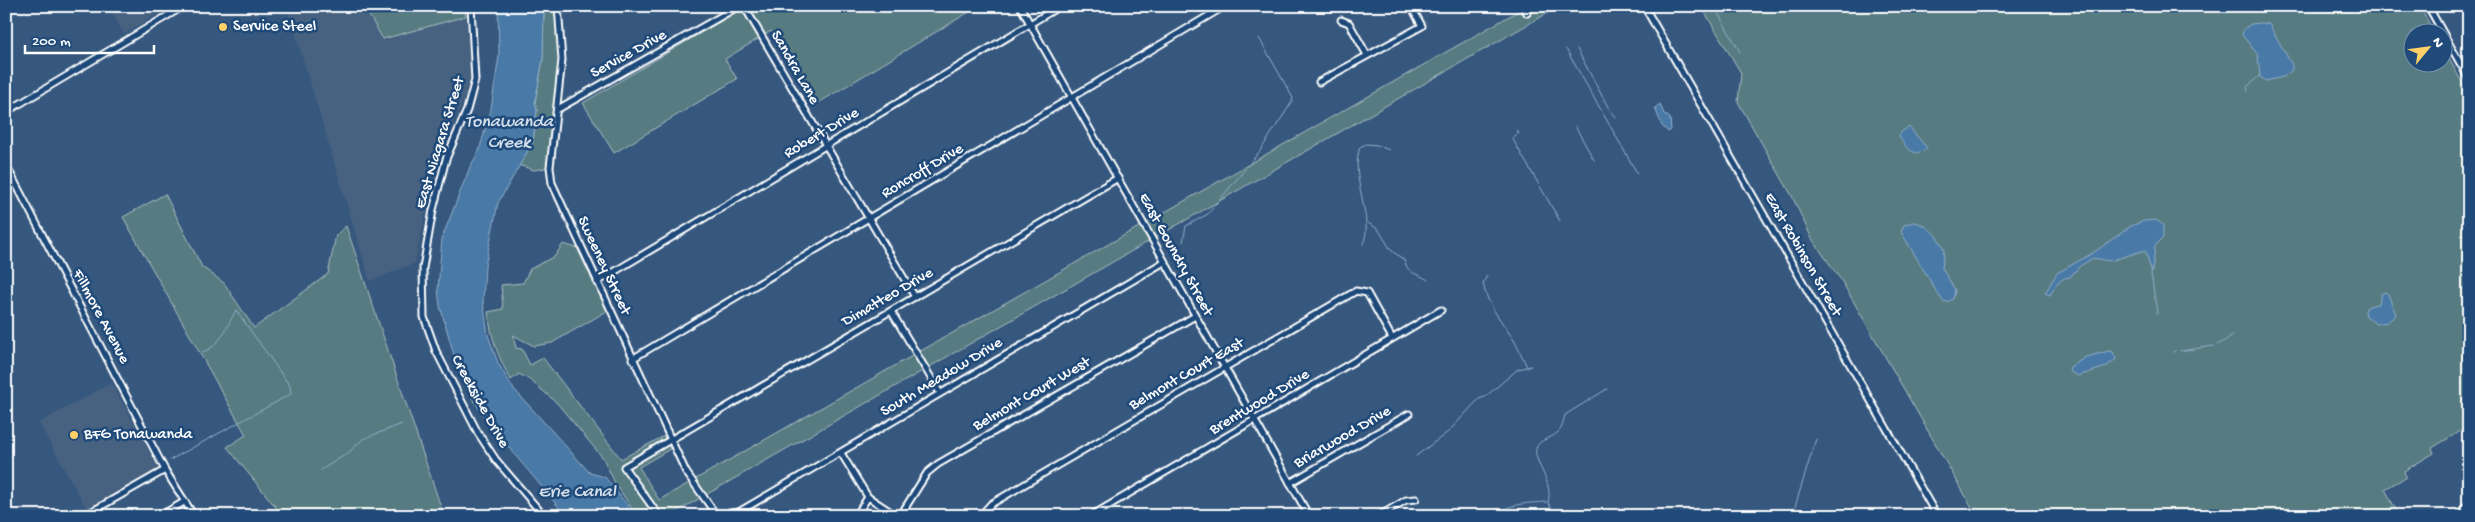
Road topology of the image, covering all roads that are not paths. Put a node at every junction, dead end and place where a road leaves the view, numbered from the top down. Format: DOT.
graph roads {
  1 [pos="184,6"];
  2 [pos="471,6"];
  3 [pos="558,6"];
  4 [pos="739,6"];
  5 [pos="744,6"];
  6 [pos="1020,6"];
  7 [pos="1060,6"];
  8 [pos="1225,6"];
  9 [pos="1412,6"];
  10 [pos="1524,6"];
  11 [pos="1644,6"];
  12 [pos="2428,6"];
  13 [pos="1527,12"];
  14 [pos="1341,20"];
  15 [pos="1030,24"];
  16 [pos="1368,55"];
  17 [pos="2469,79"];
  18 [pos="1319,82"];
  19 [pos="1072,98"];
  20 [pos="558,109"];
  21 [pos="6,112"];
  22 [pos="826,147"];
  23 [pos="6,165"];
  24 [pos="1118,178"];
  25 [pos="868,219"];
  26 [pos="1164,262"];
  27 [pos="597,282"];
  28 [pos="915,297"];
  29 [pos="1441,310"];
  30 [pos="891,311"];
  31 [pos="1195,316"];
  32 [pos="424,317"];
  33 [pos="1392,338"];
  34 [pos="632,359"];
  35 [pos="1224,367"];
  36 [pos="940,393"];
  37 [pos="1409,414"];
  38 [pos="1256,420"];
  39 [pos="670,440"];
  40 [pos="841,453"];
  41 [pos="165,470"];
  42 [pos="1290,482"];
  43 [pos="868,497"];
  44 [pos="1416,499"];
  45 [pos="184,502"];
  46 [pos="2469,503"];
  47 [pos="84,516"];
  48 [pos="160,516"];
  49 [pos="194,516"];
  50 [pos="544,516"];
  51 [pos="659,516"];
  52 [pos="717,516"];
  53 [pos="732,516"];
  54 [pos="856,516"];
  55 [pos="898,516"];
  56 [pos="980,516"];
  57 [pos="1091,516"];
  58 [pos="1309,516"];
  59 [pos="1378,516"];
  60 [pos="1937,516"];
  61 [pos="2456,516"];
  1 -- 21 [label="street"];
  2 -- 32 [label="street, East Niagara Street"];
  3 -- 20 [label="street, Sweeney Street"];
  4 -- 20 [label="street, Service Drive"];
  5 -- 22 [label="street, Sandra Lane"];
  6 -- 15 [label="street, East Goundry Street"];
  7 -- 15 [label="street, Robert Drive"];
  8 -- 19 [label="street, Roncroff Drive"];
  9 -- 16 [label="street"];
  10 -- 13 [label="street"];
  11 -- 60 [label="street, East Robinson Street"];
  12 -- 17 [label="street"];
  14 -- 16 [label="street"];
  15 -- 19 [label="street, East Goundry Street"];
  15 -- 22 [label="street, Robert Drive"];
  16 -- 18 [label="street"];
  19 -- 24 [label="street, East Goundry Street"];
  19 -- 25 [label="street, Roncroff Drive"];
  20 -- 27 [label="street, Sweeney Street"];
  22 -- 25 [label="street, Sandra Lane"];
  22 -- 27 [label="street, Robert Drive"];
  23 -- 41 [label="street, Fillmore Avenue"];
  24 -- 26 [label="street, East Goundry Street"];
  24 -- 28 [label="street, Dimatteo Drive"];
  25 -- 28 [label="street, Sandra Lane"];
  25 -- 34 [label="street, Roncroff Drive"];
  26 -- 31 [label="street, East Goundry Street"];
  26 -- 36 [label="street, South Meadow Drive"];
  27 -- 34 [label="street, Sweeney Street"];
  28 -- 30 [label="street, Dimatteo Drive"];
  29 -- 33 [label="street, Brentwood Drive"];
  30 -- 36 [label="street"];
  30 -- 39 [label="street, Dimatteo Drive"];
  31 -- 35 [label="street, East Goundry Street"];
  31 -- 55 [label="street, Belmont Court West"];
  32 -- 50 [label="street, Creekside Drive"];
  33 -- 35 [label="street, Belmont Court East"];
  33 -- 38 [label="street, Brentwood Drive"];
  34 -- 39 [label="street, Sweeney Street"];
  35 -- 38 [label="street, East Goundry Street"];
  35 -- 56 [label="street, Belmont Court East"];
  36 -- 40 [label="street, South Meadow Drive"];
  37 -- 42 [label="street, Briarwood Drive"];
  38 -- 42 [label="street, East Goundry Street"];
  38 -- 57 [label="street, Brentwood Drive"];
  39 -- 51 [label="street, Dimatteo Drive"];
  39 -- 52 [label="street, Sweeney Street"];
  40 -- 43 [label="street"];
  40 -- 53 [label="street, South Meadow Drive"];
  41 -- 45 [label="street, Fillmore Avenue"];
  41 -- 47 [label="street"];
  42 -- 58 [label="street, East Goundry Street"];
  43 -- 54 [label="street"];
  43 -- 55 [label="street"];
  44 -- 59 [label="street"];
  45 -- 48 [label="street"];
  45 -- 49 [label="street, Fillmore Avenue"];
  46 -- 61 [label="street"];
}
